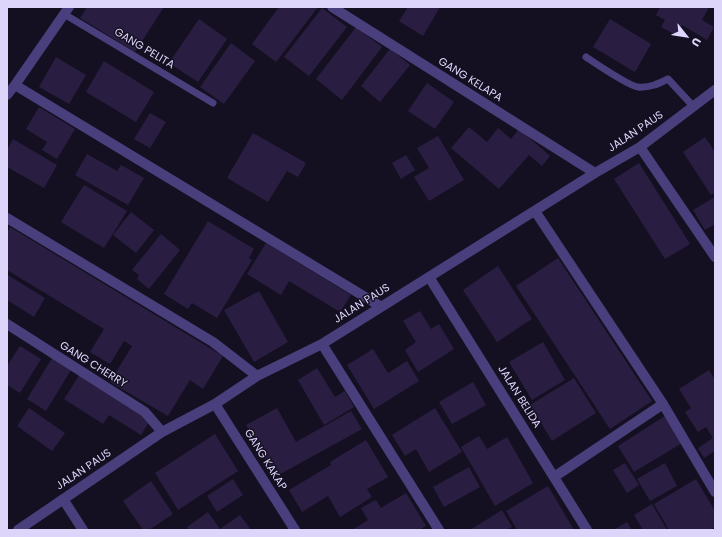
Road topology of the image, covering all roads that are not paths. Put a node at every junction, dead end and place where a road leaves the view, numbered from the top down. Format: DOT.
graph roads {
  1 [pos="332,7"];
  2 [pos="66,10"];
  3 [pos="586,57"];
  4 [pos="15,85"];
  5 [pos="715,90"];
  6 [pos="7,95"];
  7 [pos="213,103"];
  8 [pos="693,106"];
  9 [pos="640,147"];
  10 [pos="595,173"];
  11 [pos="535,211"];
  12 [pos="7,218"];
  13 [pos="715,257"];
  14 [pos="429,277"];
  15 [pos="380,306"];
  16 [pos="7,324"];
  17 [pos="322,344"];
  18 [pos="257,376"];
  19 [pos="215,404"];
  20 [pos="663,404"];
  21 [pos="162,432"];
  22 [pos="554,477"];
  23 [pos="715,492"];
  24 [pos="63,499"];
  25 [pos="18,530"];
  26 [pos="84,530"];
  27 [pos="295,530"];
  28 [pos="439,530"];
  29 [pos="587,530"];
  1 -- 10 [label="street, GANG KELAPA"];
  2 -- 4 [label="street"];
  2 -- 7 [label="lane, GANG PELITA"];
  3 -- 8 [label="lane"];
  4 -- 6 [label="street"];
  4 -- 15 [label="street"];
  5 -- 8 [label="street, JALAN PAUS"];
  8 -- 9 [label="street, JALAN PAUS"];
  9 -- 10 [label="street, JALAN PAUS"];
  9 -- 13 [label="street"];
  10 -- 11 [label="street, JALAN PAUS"];
  11 -- 14 [label="street, JALAN PAUS"];
  11 -- 20 [label="street"];
  12 -- 18 [label="street"];
  14 -- 15 [label="street, JALAN PAUS"];
  14 -- 22 [label="street, JALAN BELIDA"];
  15 -- 17 [label="street, JALAN PAUS"];
  16 -- 21 [label="street, GANG CHERRY"];
  17 -- 18 [label="street, JALAN PAUS"];
  17 -- 28 [label="street"];
  18 -- 19 [label="street, JALAN PAUS"];
  19 -- 21 [label="street, JALAN PAUS"];
  19 -- 27 [label="street, GANG KAKAP"];
  20 -- 22 [label="street"];
  20 -- 23 [label="street"];
  21 -- 24 [label="street, JALAN PAUS"];
  22 -- 29 [label="street, JALAN BELIDA"];
  24 -- 25 [label="street, JALAN PAUS"];
  24 -- 26 [label="street"];
}
